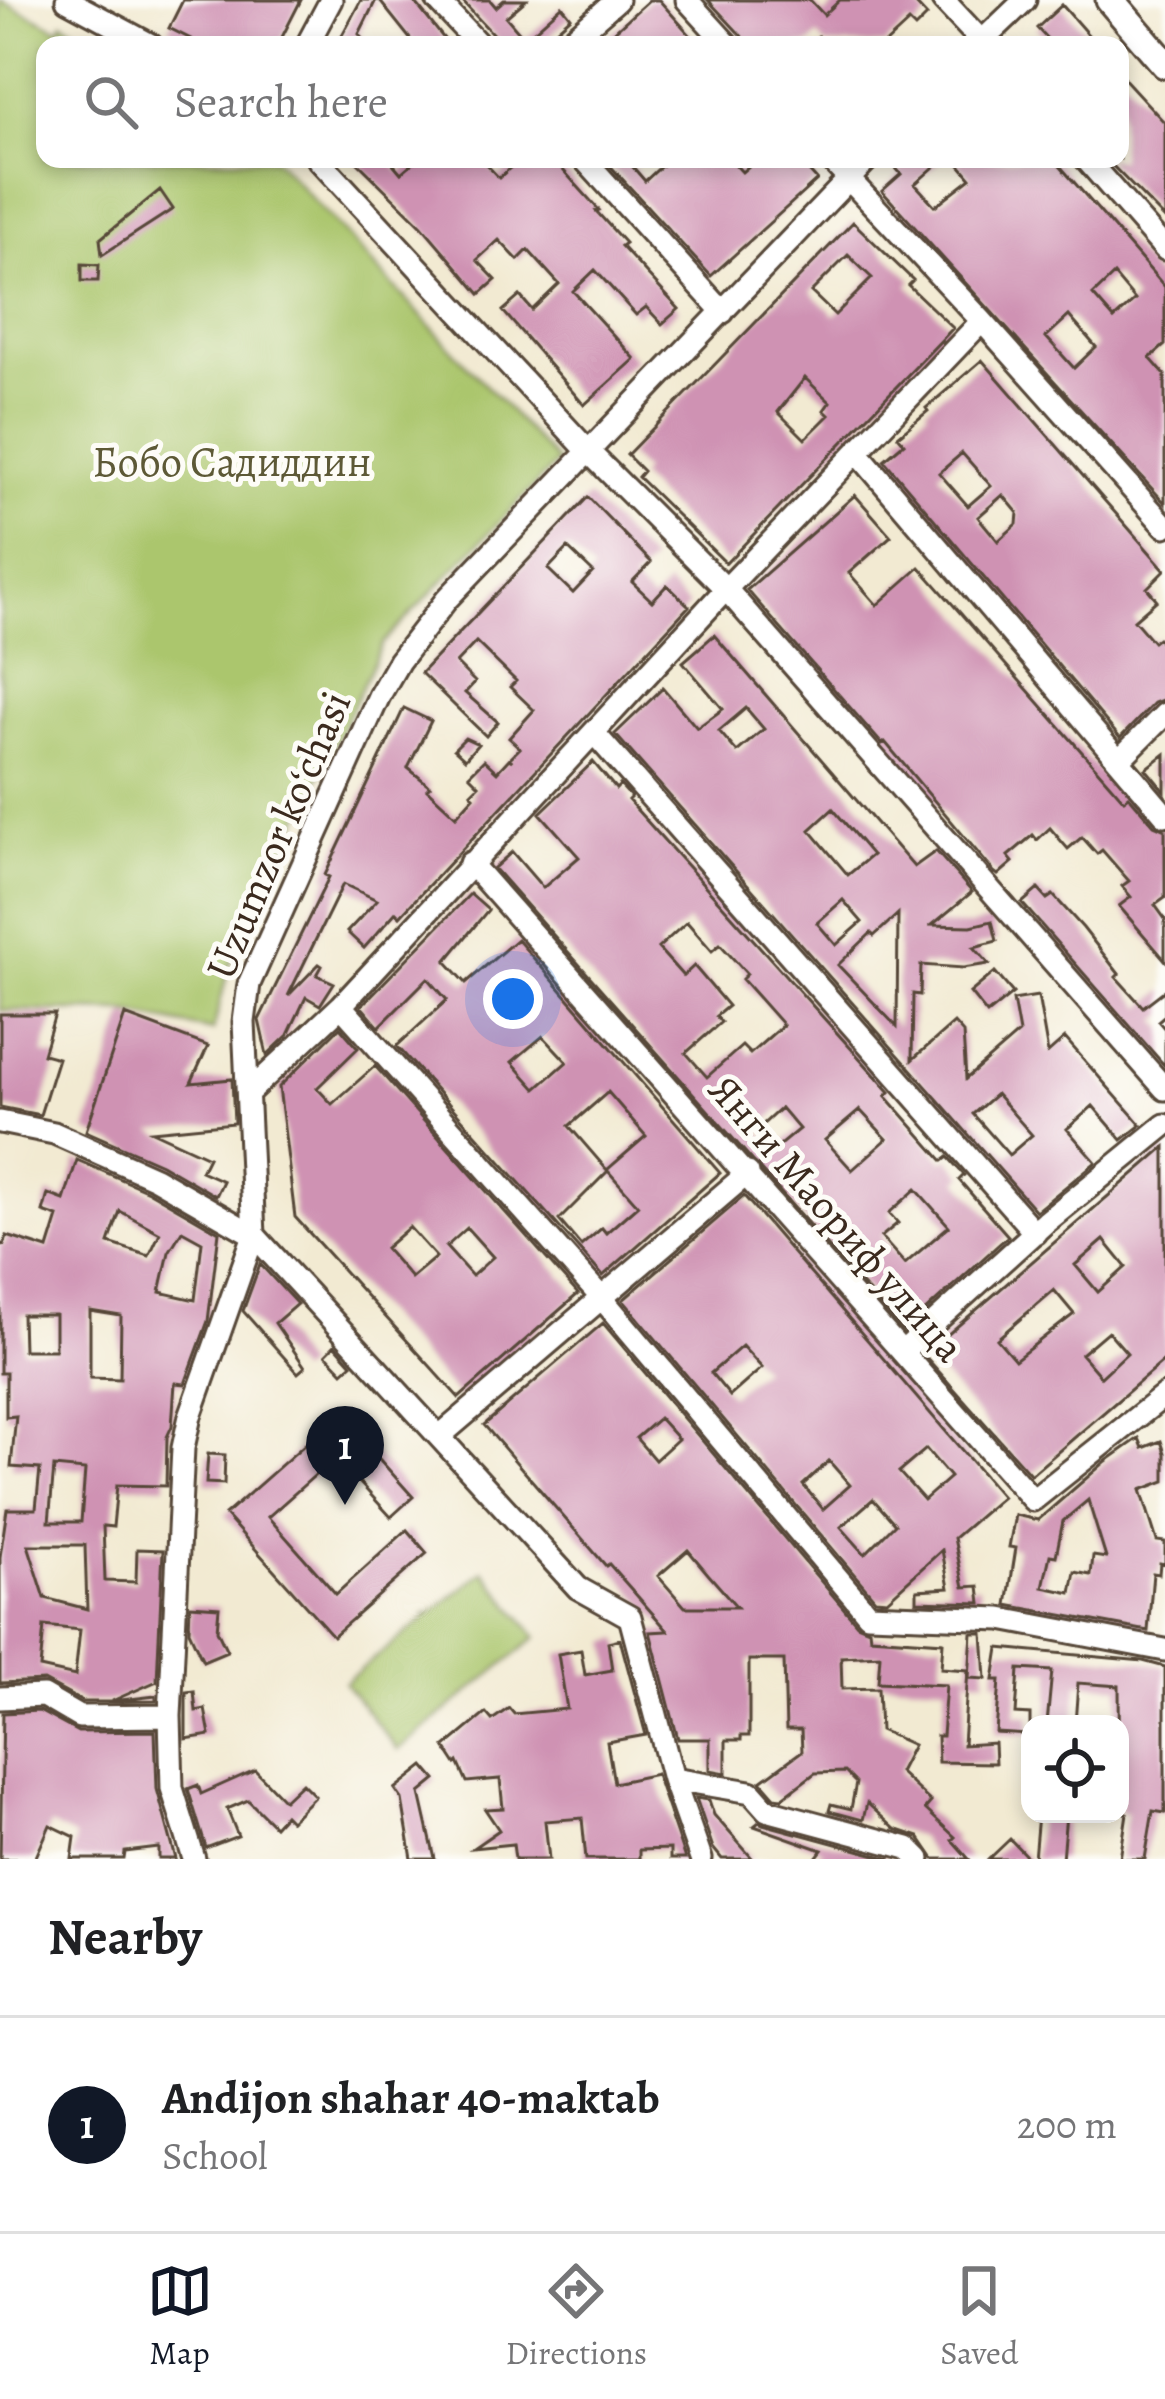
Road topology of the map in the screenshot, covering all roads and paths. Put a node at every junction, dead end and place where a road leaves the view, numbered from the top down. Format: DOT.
graph roads {
  1 [pos="67,0"];
  2 [pos="331,0"];
  3 [pos="437,0"];
  4 [pos="617,0"];
  5 [pos="687,0"];
  6 [pos="943,0"];
  7 [pos="1025,0"];
  8 [pos="1109,0"];
  9 [pos="134,36"];
  10 [pos="313,36"];
  11 [pos="471,36"];
  12 [pos="575,36"];
  13 [pos="720,36"];
  14 [pos="975,36"];
  15 [pos="990,36"];
  16 [pos="1165,64"];
  17 [pos="326,168"];
  18 [pos="592,168"];
  19 [pos="838,168"];
  20 [pos="859,168"];
  21 [pos="1094,168"];
  22 [pos="848,180"];
  23 [pos="1165,249"];
  24 [pos="723,312"];
  25 [pos="982,321"];
  26 [pos="588,451"];
  27 [pos="859,453"];
  28 [pos="1165,526"];
  29 [pos="726,589"];
  30 [pos="1165,714"];
  31 [pos="593,734"];
  32 [pos="1119,760"];
  33 [pos="1165,815"];
  34 [pos="470,863"];
  35 [pos="341,1006"];
  36 [pos="1165,1089"];
  37 [pos="249,1092"];
  38 [pos="0,1122"];
  39 [pos="1165,1125"];
  40 [pos="748,1173"];
  41 [pos="1035,1233"];
  42 [pos="254,1235"];
  43 [pos="600,1296"];
  44 [pos="902,1352"];
  45 [pos="1165,1395"];
  46 [pos="441,1435"];
  47 [pos="1165,1650"];
  48 [pos="0,1698"];
  49 [pos="170,1716"];
  50 [pos="673,1779"];
  51 [pos="194,1859"];
  52 [pos="701,1859"];
  53 [pos="920,1859"];
  1 -- 9 [label="street"];
  2 -- 10 [label="street"];
  3 -- 11 [label="street"];
  4 -- 12 [label="street"];
  5 -- 13 [label="street"];
  6 -- 14 [label="street"];
  7 -- 15 [label="street"];
  8 -- 16 [label="main road"];
  17 -- 26 [label="street"];
  18 -- 24 [label="street"];
  19 -- 22 [label="street"];
  20 -- 22 [label="street, Uzumzor koʻchasi"];
  21 -- 23 [label="street"];
  22 -- 24 [label="street, Uzumzor koʻchasi"];
  22 -- 25 [label="street"];
  24 -- 26 [label="street, Uzumzor koʻchasi"];
  25 -- 27 [label="street"];
  25 -- 28 [label="street"];
  26 -- 29 [label="street"];
  26 -- 37 [label="street, Uzumzor koʻchasi"];
  27 -- 29 [label="street"];
  27 -- 32 [label="street"];
  29 -- 31 [label="street"];
  29 -- 36 [label="street"];
  30 -- 32 [label="street"];
  31 -- 34 [label="street"];
  31 -- 41 [label="street"];
  32 -- 33 [label="street"];
  34 -- 35 [label="street"];
  34 -- 40 [label="street, Янги Маориф улица"];
  35 -- 37 [label="street"];
  35 -- 43 [label="street"];
  37 -- 42 [label="street, Uzumzor koʻchasi"];
  38 -- 42 [label="street"];
  39 -- 41 [label="street"];
  40 -- 43 [label="street"];
  40 -- 44 [label="street, Янги Маориф улица"];
  41 -- 44 [label="street"];
  42 -- 46 [label="street"];
  42 -- 49 [label="street, Uzumzor koʻchasi"];
  43 -- 46 [label="street"];
  43 -- 47 [label="street"];
  44 -- 45 [label="street, Янги Маориф улица"];
  46 -- 50 [label="street"];
  48 -- 49 [label="street"];
  49 -- 51 [label="street, Uzumzor koʻchasi"];
  50 -- 52 [label="street"];
  50 -- 53 [label="street"];
}
